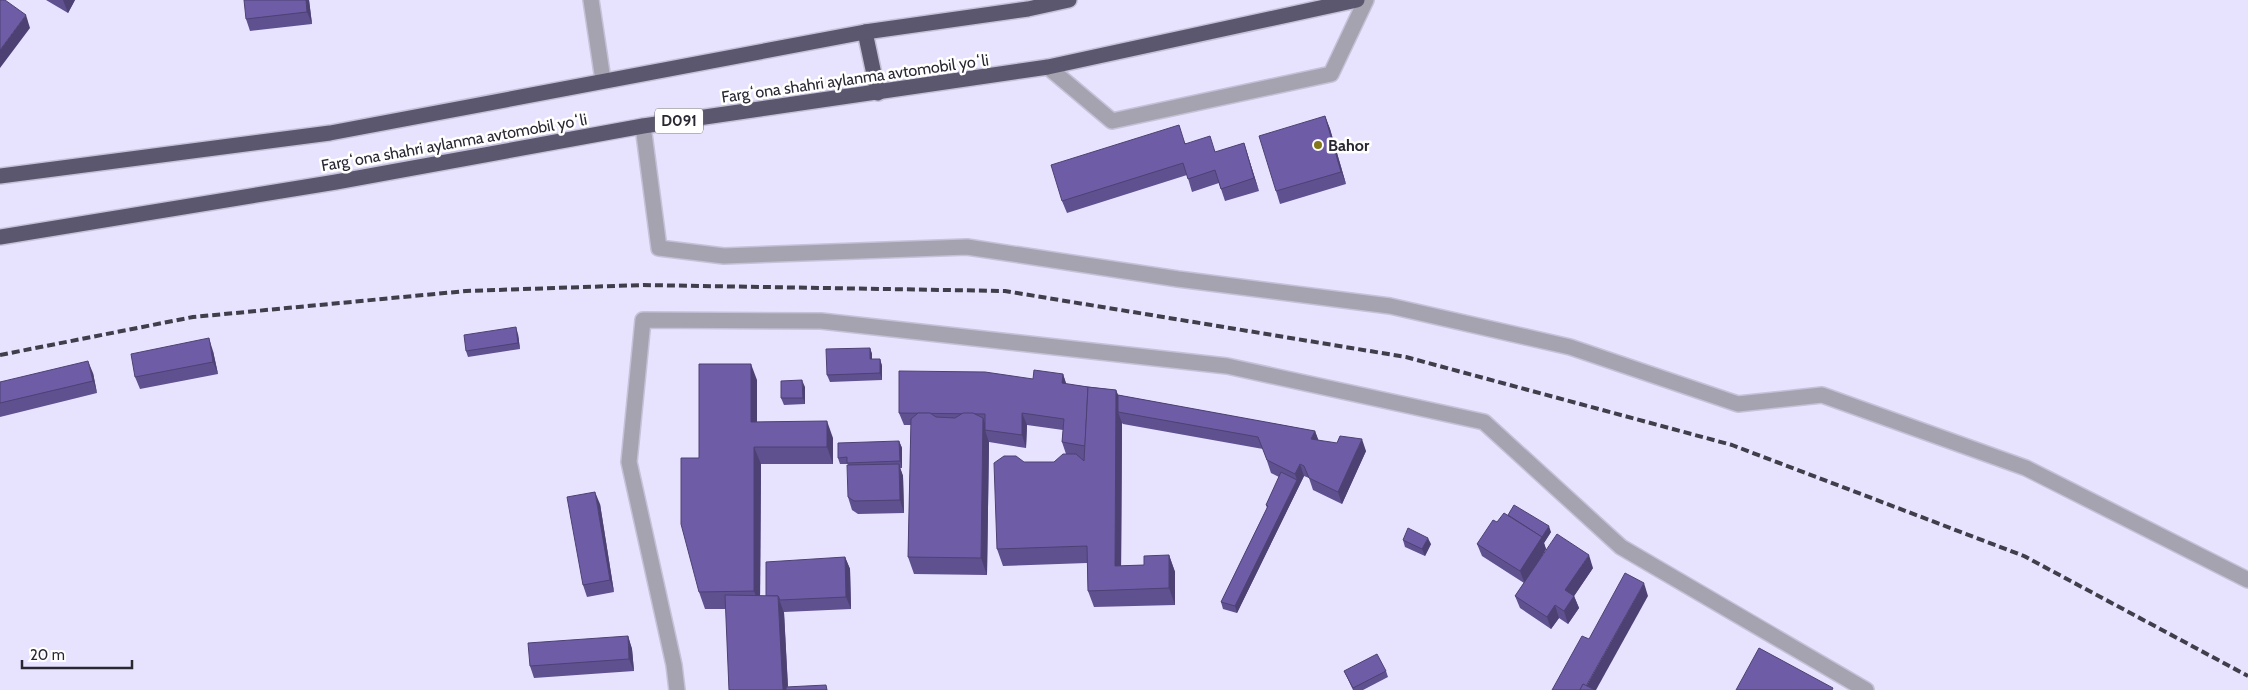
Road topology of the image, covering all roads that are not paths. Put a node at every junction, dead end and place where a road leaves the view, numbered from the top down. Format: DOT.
graph roads {
  1 [pos="592,0"];
  2 [pos="1069,0"];
  3 [pos="1357,0"];
  4 [pos="1366,0"];
  5 [pos="865,32"];
  6 [pos="1048,67"];
  7 [pos="603,80"];
  8 [pos="878,93"];
  9 [pos="643,126"];
  10 [pos="0,176"];
  11 [pos="0,237"];
  12 [pos="2248,580"];
  13 [pos="677,690"];
  14 [pos="1866,690"];
  1 -- 7 [label="street"];
  2 -- 5 [label="highway, Fargʻona shahri aylanma avtomobil yoʻli"];
  3 -- 6 [label="highway, Fargʻona shahri aylanma avtomobil yoʻli / D091"];
  4 -- 6 [label="street"];
  5 -- 7 [label="highway, Fargʻona shahri aylanma avtomobil yoʻli"];
  5 -- 8 [label="highway"];
  6 -- 8 [label="highway, Fargʻona shahri aylanma avtomobil yoʻli / D091"];
  7 -- 10 [label="highway, Fargʻona shahri aylanma avtomobil yoʻli"];
  8 -- 9 [label="highway, Fargʻona shahri aylanma avtomobil yoʻli / D091"];
  9 -- 11 [label="highway, Fargʻona shahri aylanma avtomobil yoʻli / D091"];
  9 -- 12 [label="street"];
  13 -- 14 [label="street"];
}
